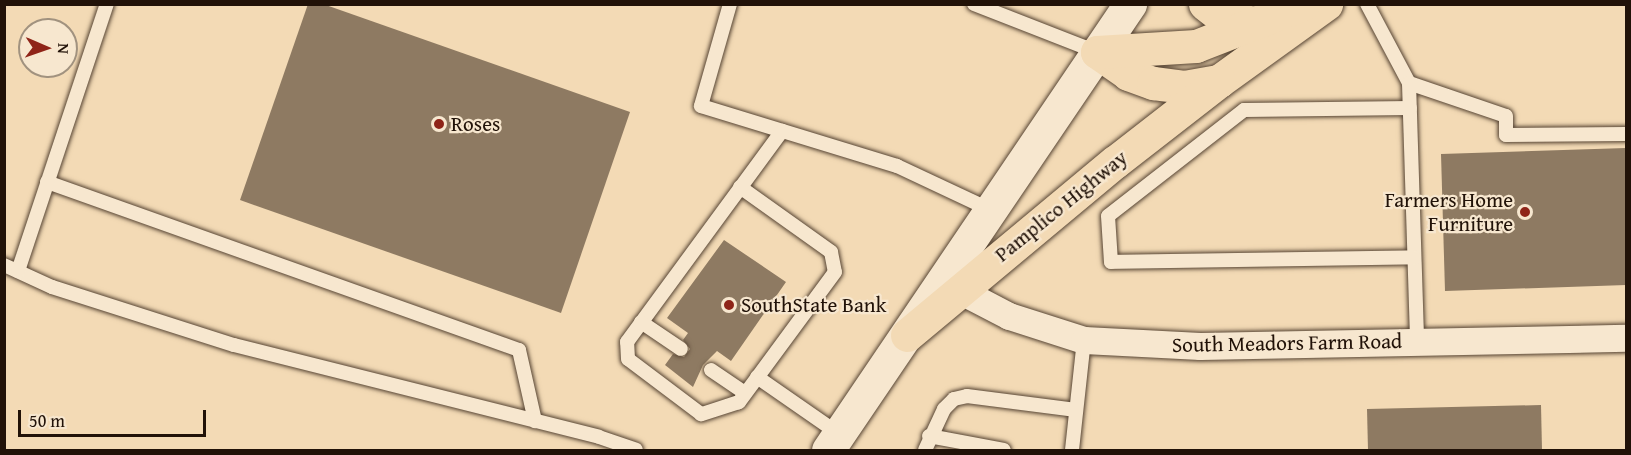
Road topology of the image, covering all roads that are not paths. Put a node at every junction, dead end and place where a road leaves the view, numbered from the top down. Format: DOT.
graph roads {
  1 [pos="107,4"];
  2 [pos="730,4"];
  3 [pos="974,4"];
  4 [pos="1130,4"];
  5 [pos="1205,4"];
  6 [pos="1303,4"];
  7 [pos="1326,4"];
  8 [pos="1367,4"];
  9 [pos="1254,23"];
  10 [pos="1097,52"];
  11 [pos="1219,81"];
  12 [pos="1409,83"];
  13 [pos="1410,108"];
  14 [pos="782,131"];
  15 [pos="1626,134"];
  16 [pos="47,182"];
  17 [pos="740,187"];
  18 [pos="992,210"];
  19 [pos="1414,257"];
  20 [pos="11,268"];
  21 [pos="959,290"];
  22 [pos="640,322"];
  23 [pos="908,335"];
  24 [pos="1626,338"];
  25 [pos="1084,340"];
  26 [pos="1417,342"];
  27 [pos="681,349"];
  28 [pos="711,370"];
  29 [pos="757,377"];
  30 [pos="745,393"];
  31 [pos="1076,410"];
  32 [pos="534,421"];
  33 [pos="928,436"];
  34 [pos="834,442"];
  35 [pos="636,450"];
  36 [pos="925,450"];
  37 [pos="1004,450"];
  38 [pos="1072,450"];
  1 -- 16 [label="lane"];
  2 -- 14 [label="lane"];
  3 -- 10 [label="lane"];
  4 -- 10 [label="main road, Pamplico Highway"];
  5 -- 9 [label="main road"];
  6 -- 9 [label="main road"];
  7 -- 11 [label="main road, Pamplico Highway"];
  8 -- 12 [label="lane"];
  9 -- 10 [label="main road"];
  10 -- 11 [label="main road, Pamplico Highway"];
  10 -- 18 [label="main road, Pamplico Highway"];
  11 -- 21 [label="main road, Pamplico Highway"];
  12 -- 13 [label="lane"];
  12 -- 15 [label="lane"];
  13 -- 19 [label="lane"];
  13 -- 19 [label="lane"];
  14 -- 17 [label="lane"];
  14 -- 18 [label="lane"];
  16 -- 20 [label="lane"];
  16 -- 32 [label="lane"];
  17 -- 22 [label="lane"];
  17 -- 29 [label="lane"];
  18 -- 23 [label="main road, Pamplico Highway"];
  19 -- 26 [label="lane"];
  20 -- 32 [label="lane"];
  21 -- 23 [label="main road, Pamplico Highway"];
  21 -- 25 [label="street, South Meadors Farm Road"];
  22 -- 27 [label="lane"];
  22 -- 30 [label="lane"];
  23 -- 34 [label="main road, Pamplico Highway"];
  24 -- 26 [label="street, South Meadors Farm Road"];
  25 -- 26 [label="street, South Meadors Farm Road"];
  25 -- 31 [label="lane"];
  28 -- 30 [label="lane"];
  29 -- 30 [label="lane"];
  29 -- 34 [label="lane"];
  31 -- 33 [label="lane"];
  31 -- 38 [label="lane"];
  32 -- 35 [label="lane"];
  33 -- 36 [label="lane"];
  33 -- 37 [label="lane"];
}
